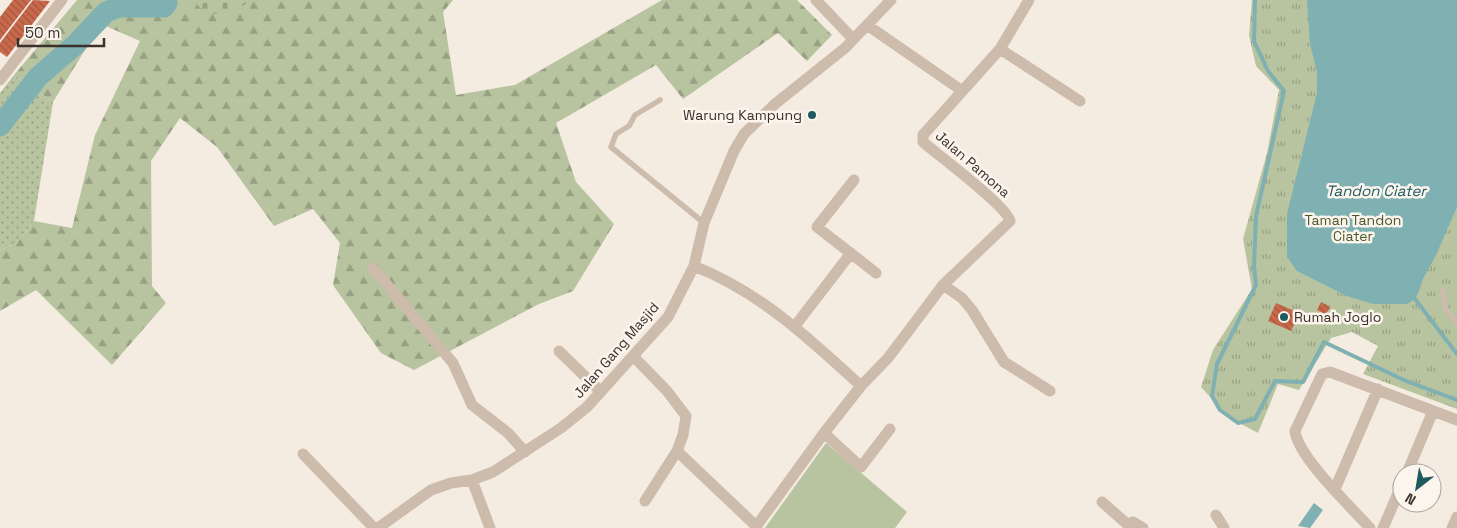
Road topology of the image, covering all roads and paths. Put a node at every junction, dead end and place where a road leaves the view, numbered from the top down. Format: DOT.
graph roads {
  1 [pos="62,0"];
  2 [pos="816,0"];
  3 [pos="891,0"];
  4 [pos="1028,0"];
  5 [pos="866,26"];
  6 [pos="853,39"];
  7 [pos="1000,49"];
  8 [pos="0,80"];
  9 [pos="961,90"];
  10 [pos="660,100"];
  11 [pos="1080,101"];
  12 [pos="854,180"];
  13 [pos="704,223"];
  14 [pos="851,253"];
  15 [pos="694,266"];
  16 [pos="373,268"];
  17 [pos="876,273"];
  18 [pos="943,285"];
  19 [pos="1443,290"];
  20 [pos="1457,324"];
  21 [pos="795,326"];
  22 [pos="559,351"];
  23 [pos="634,357"];
  24 [pos="861,386"];
  25 [pos="1378,389"];
  26 [pos="1050,391"];
  27 [pos="601,392"];
  28 [pos="1433,412"];
  29 [pos="1457,420"];
  30 [pos="890,429"];
  31 [pos="824,433"];
  32 [pos="677,451"];
  33 [pos="525,452"];
  34 [pos="303,454"];
  35 [pos="1411,463"];
  36 [pos="472,480"];
  37 [pos="1335,489"];
  38 [pos="645,500"];
  39 [pos="1102,502"];
  40 [pos="1392,507"];
  41 [pos="1216,515"];
  42 [pos="1457,517"];
  43 [pos="1125,526"];
  44 [pos="756,527"];
  45 [pos="374,528"];
  46 [pos="378,528"];
  47 [pos="490,528"];
  48 [pos="1143,528"];
  49 [pos="1224,528"];
  50 [pos="1370,528"];
  51 [pos="1383,528"];
  52 [pos="1452,528"];
  1 -- 8 [label="street"];
  2 -- 6 [label="street"];
  3 -- 5 [label="street, Jalan Gang Masjid"];
  4 -- 7 [label="street, Jalan Pamona"];
  5 -- 6 [label="street, Jalan Gang Masjid"];
  5 -- 9 [label="street"];
  6 -- 13 [label="street, Jalan Gang Masjid"];
  7 -- 9 [label="street, Jalan Pamona"];
  7 -- 11 [label="street"];
  9 -- 18 [label="street, Jalan Pamona"];
  10 -- 13 [label="lane"];
  12 -- 14 [label="street"];
  13 -- 15 [label="street, Jalan Gang Masjid"];
  14 -- 17 [label="street"];
  14 -- 21 [label="street"];
  15 -- 21 [label="street"];
  15 -- 23 [label="street, Jalan Gang Masjid"];
  16 -- 33 [label="street"];
  18 -- 24 [label="street, Jalan Pamona"];
  18 -- 26 [label="street"];
  19 -- 20 [label="lane"];
  21 -- 24 [label="street"];
  22 -- 27 [label="street"];
  23 -- 27 [label="street, Jalan Gang Masjid"];
  23 -- 32 [label="street"];
  24 -- 31 [label="street, Jalan Pamona"];
  25 -- 28 [label="street"];
  25 -- 37 [label="street"];
  25 -- 37 [label="street"];
  27 -- 33 [label="street, Jalan Gang Masjid"];
  28 -- 29 [label="street"];
  28 -- 35 [label="street"];
  30 -- 31 [label="street"];
  31 -- 44 [label="street, Jalan Pamona"];
  32 -- 38 [label="street"];
  32 -- 44 [label="street"];
  33 -- 36 [label="street, Jalan Gang Masjid"];
  34 -- 45 [label="street"];
  36 -- 46 [label="street, Jalan Gang Masjid"];
  36 -- 47 [label="street"];
  37 -- 50 [label="street"];
  39 -- 43 [label="street"];
  40 -- 51 [label="street"];
  41 -- 49 [label="street"];
  42 -- 52 [label="street"];
  43 -- 48 [label="street"];
}
